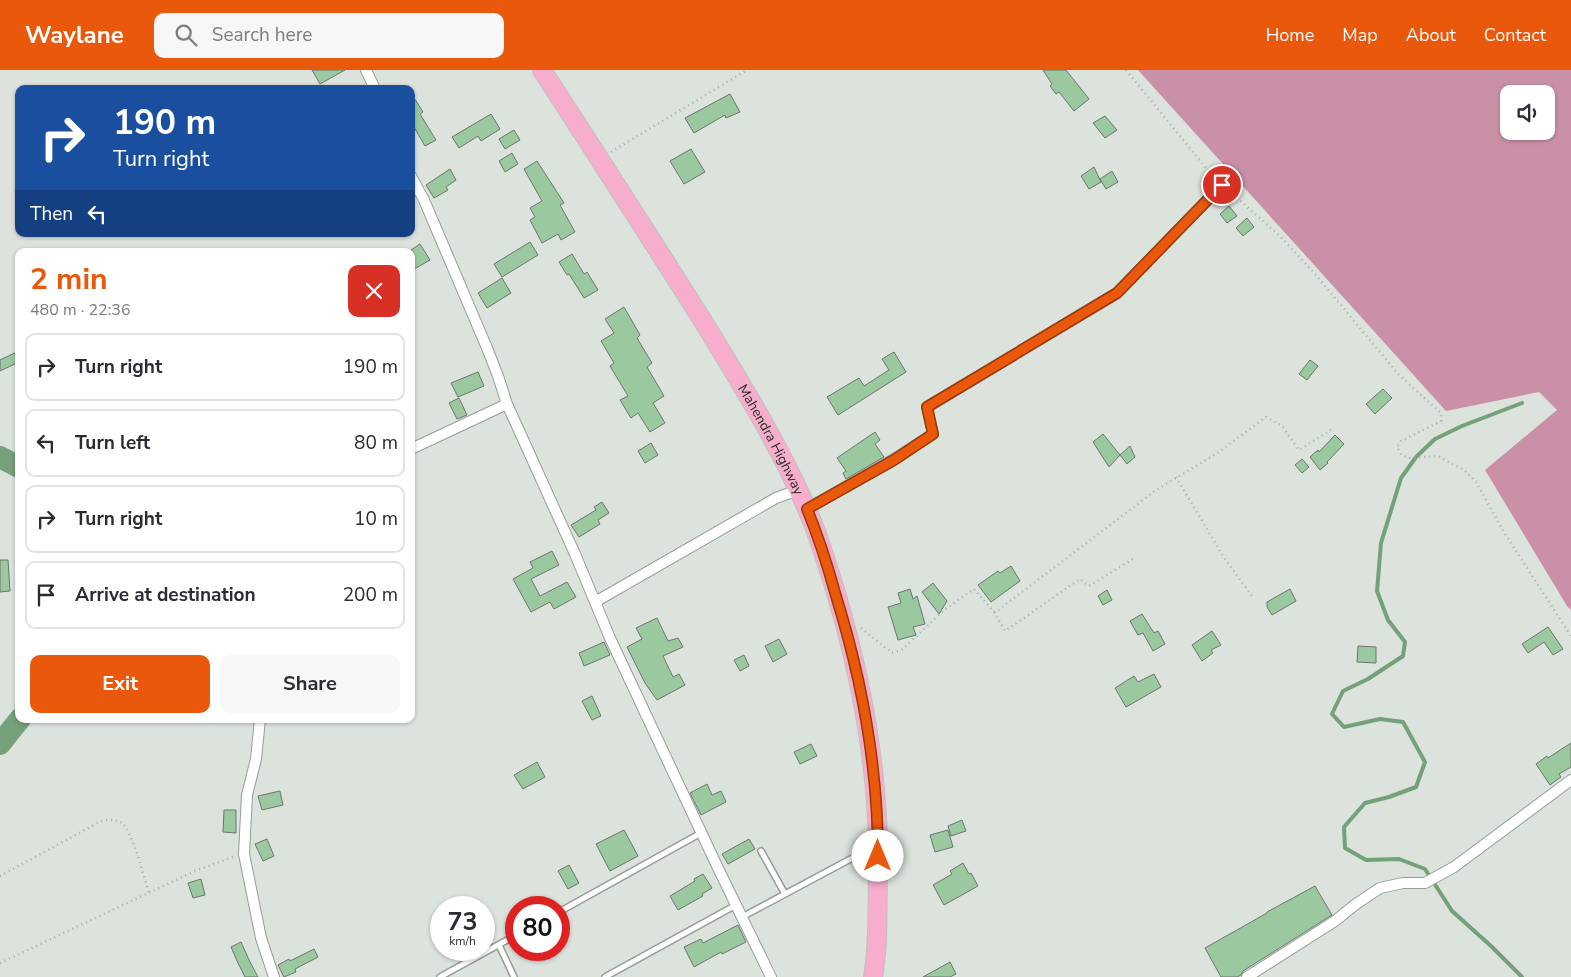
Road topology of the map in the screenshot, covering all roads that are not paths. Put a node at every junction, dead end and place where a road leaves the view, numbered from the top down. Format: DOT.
graph roads {
  1 [pos="366,70"];
  2 [pos="542,70"];
  3 [pos="373,85"];
  4 [pos="415,183"];
  5 [pos="1222,185"];
  6 [pos="507,404"];
  7 [pos="415,447"];
  8 [pos="798,490"];
  9 [pos="807,509"];
  10 [pos="595,602"];
  11 [pos="260,723"];
  12 [pos="1571,780"];
  13 [pos="701,833"];
  14 [pos="878,844"];
  15 [pos="761,851"];
  16 [pos="785,894"];
  17 [pos="736,905"];
  18 [pos="570,906"];
  19 [pos="742,917"];
  20 [pos="505,941"];
  21 [pos="499,945"];
  22 [pos="274,977"];
  23 [pos="440,977"];
  24 [pos="514,977"];
  25 [pos="605,977"];
  26 [pos="771,977"];
  27 [pos="874,977"];
  28 [pos="1247,977"];
  1 -- 3 [label="street"];
  2 -- 8 [label="highway, Mahendra Highway"];
  4 -- 6 [label="street"];
  5 -- 9 [label="street"];
  6 -- 7 [label="street"];
  6 -- 10 [label="street"];
  8 -- 9 [label="highway, Mahendra Highway"];
  8 -- 10 [label="street"];
  9 -- 14 [label="highway, Mahendra Highway"];
  10 -- 13 [label="street"];
  11 -- 22 [label="street"];
  12 -- 28 [label="street"];
  13 -- 17 [label="street"];
  13 -- 18 [label="lane"];
  14 -- 16 [label="lane"];
  14 -- 27 [label="highway, Mahendra Highway"];
  15 -- 16 [label="lane"];
  16 -- 19 [label="lane"];
  17 -- 19 [label="street"];
  17 -- 25 [label="lane"];
  19 -- 26 [label="street"];
  20 -- 21 [label="lane"];
  21 -- 23 [label="lane"];
  21 -- 24 [label="lane"];
}
